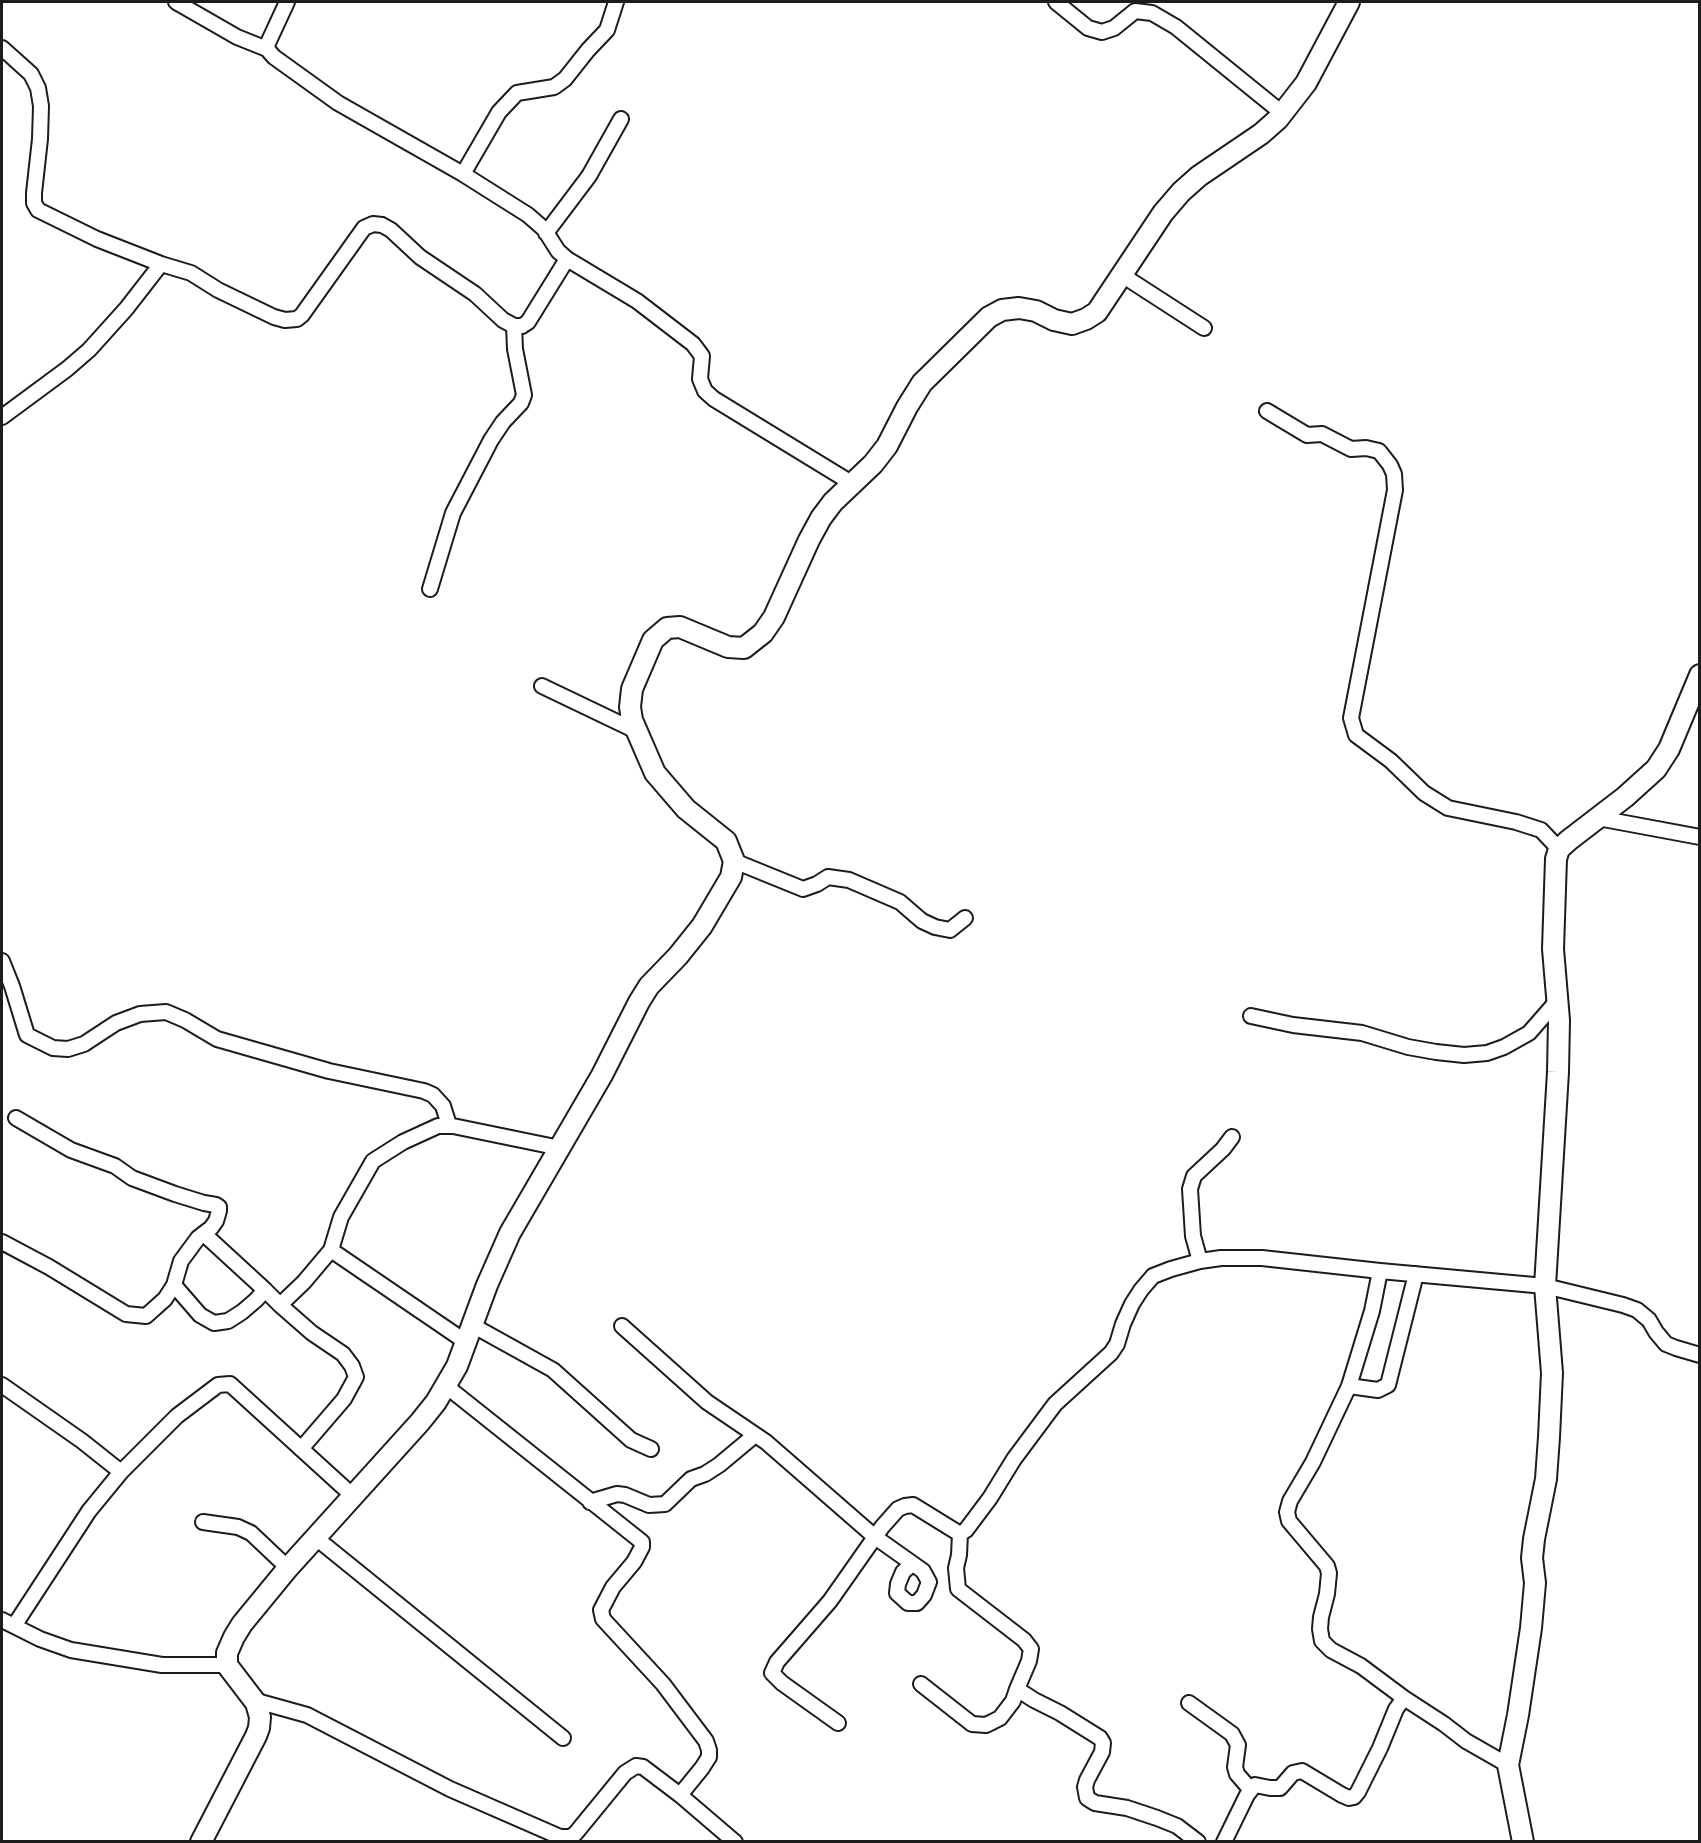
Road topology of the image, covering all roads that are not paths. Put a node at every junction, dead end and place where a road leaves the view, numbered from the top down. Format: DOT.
graph roads {
  1 [pos="176,2"];
  2 [pos="287,2"];
  3 [pos="616,2"];
  4 [pos="1056,2"];
  5 [pos="1349,2"];
  6 [pos="2,48"];
  7 [pos="267,49"];
  8 [pos="1282,113"];
  9 [pos="621,119"];
  10 [pos="463,174"];
  11 [pos="546,233"];
  12 [pos="567,259"];
  13 [pos="161,264"];
  14 [pos="1122,275"];
  15 [pos="514,326"];
  16 [pos="1204,328"];
  17 [pos="1267,411"];
  18 [pos="2,417"];
  19 [pos="853,484"];
  20 [pos="430,589"];
  21 [pos="1700,675"];
  22 [pos="542,686"];
  23 [pos="636,731"];
  24 [pos="1598,818"];
  25 [pos="1700,837"];
  26 [pos="1559,849"];
  27 [pos="734,861"];
  28 [pos="965,918"];
  29 [pos="2,961"];
  30 [pos="1557,1000"];
  31 [pos="1251,1017"];
  32 [pos="16,1118"];
  33 [pos="449,1125"];
  34 [pos="1232,1137"];
  35 [pos="560,1148"];
  36 [pos="204,1234"];
  37 [pos="2,1242"];
  38 [pos="331,1250"];
  39 [pos="1200,1261"];
  40 [pos="1380,1271"];
  41 [pos="1416,1274"];
  42 [pos="174,1286"];
  43 [pos="1545,1286"];
  44 [pos="265,1290"];
  45 [pos="280,1305"];
  46 [pos="622,1326"];
  47 [pos="469,1333"];
  48 [pos="1700,1355"];
  49 [pos="2,1385"];
  50 [pos="446,1386"];
  51 [pos="1348,1386"];
  52 [pos="755,1435"];
  53 [pos="302,1449"];
  54 [pos="651,1449"];
  55 [pos="121,1472"];
  56 [pos="353,1496"];
  57 [pos="590,1502"];
  58 [pos="202,1521"];
  59 [pos="960,1534"];
  60 [pos="875,1537"];
  61 [pos="316,1538"];
  62 [pos="912,1564"];
  63 [pos="288,1568"];
  64 [pos="2,1620"];
  65 [pos="15,1626"];
  66 [pos="227,1665"];
  67 [pos="921,1684"];
  68 [pos="1017,1689"];
  69 [pos="1404,1698"];
  70 [pos="253,1700"];
  71 [pos="1189,1703"];
  72 [pos="838,1723"];
  73 [pos="563,1738"];
  74 [pos="1508,1765"];
  75 [pos="1250,1789"];
  76 [pos="680,1795"];
  77 [pos="201,1842"];
  78 [pos="735,1842"];
  79 [pos="1198,1842"];
  80 [pos="1224,1842"];
  81 [pos="1523,1842"];
  1 -- 7 [label="street"];
  2 -- 7 [label="street"];
  3 -- 10 [label="street"];
  4 -- 8 [label="street"];
  5 -- 8 [label="street"];
  6 -- 13 [label="street"];
  7 -- 10 [label="street"];
  8 -- 14 [label="street"];
  9 -- 11 [label="street"];
  10 -- 11 [label="street"];
  11 -- 12 [label="street"];
  12 -- 15 [label="street"];
  12 -- 19 [label="street"];
  13 -- 15 [label="street"];
  13 -- 18 [label="street"];
  14 -- 16 [label="street"];
  14 -- 19 [label="street"];
  15 -- 20 [label="street"];
  17 -- 26 [label="street"];
  19 -- 23 [label="street"];
  21 -- 24 [label="street"];
  22 -- 23 [label="street"];
  23 -- 27 [label="street"];
  24 -- 25 [label="street"];
  24 -- 26 [label="street"];
  26 -- 30 [label="street"];
  27 -- 28 [label="street"];
  27 -- 35 [label="street"];
  29 -- 33 [label="street"];
  30 -- 31 [label="street"];
  30 -- 43 [label="street"];
  32 -- 36 [label="street"];
  33 -- 35 [label="street"];
  33 -- 38 [label="street"];
  34 -- 39 [label="street"];
  35 -- 47 [label="street"];
  36 -- 42 [label="street"];
  36 -- 44 [label="street"];
  37 -- 42 [label="street"];
  38 -- 45 [label="street"];
  38 -- 47 [label="street"];
  39 -- 40 [label="street"];
  39 -- 59 [label="street"];
  40 -- 41 [label="street"];
  40 -- 51 [label="street"];
  41 -- 43 [label="street"];
  41 -- 51 [label="street"];
  42 -- 44 [label="street"];
  43 -- 48 [label="street"];
  43 -- 74 [label="street"];
  44 -- 45 [label="street"];
  45 -- 53 [label="street"];
  46 -- 52 [label="street"];
  47 -- 50 [label="street"];
  47 -- 54 [label="street"];
  49 -- 55 [label="street"];
  50 -- 56 [label="street"];
  50 -- 57 [label="street"];
  51 -- 69 [label="street"];
  52 -- 57 [label="street"];
  52 -- 60 [label="street"];
  53 -- 55 [label="street"];
  53 -- 56 [label="street"];
  55 -- 65 [label="street"];
  56 -- 61 [label="street"];
  57 -- 76 [label="street"];
  58 -- 63 [label="street"];
  59 -- 60 [label="street"];
  59 -- 68 [label="street"];
  60 -- 62 [label="street"];
  60 -- 72 [label="street"];
  61 -- 63 [label="street"];
  61 -- 73 [label="street"];
  63 -- 66 [label="street"];
  64 -- 65 [label="street"];
  65 -- 66 [label="street"];
  66 -- 70 [label="street"];
  67 -- 68 [label="street"];
  68 -- 79 [label="street"];
  69 -- 74 [label="street"];
  69 -- 75 [label="street"];
  70 -- 76 [label="street"];
  70 -- 77 [label="street"];
  71 -- 75 [label="street"];
  74 -- 81 [label="street"];
  75 -- 80 [label="street"];
  76 -- 78 [label="street"];
}
